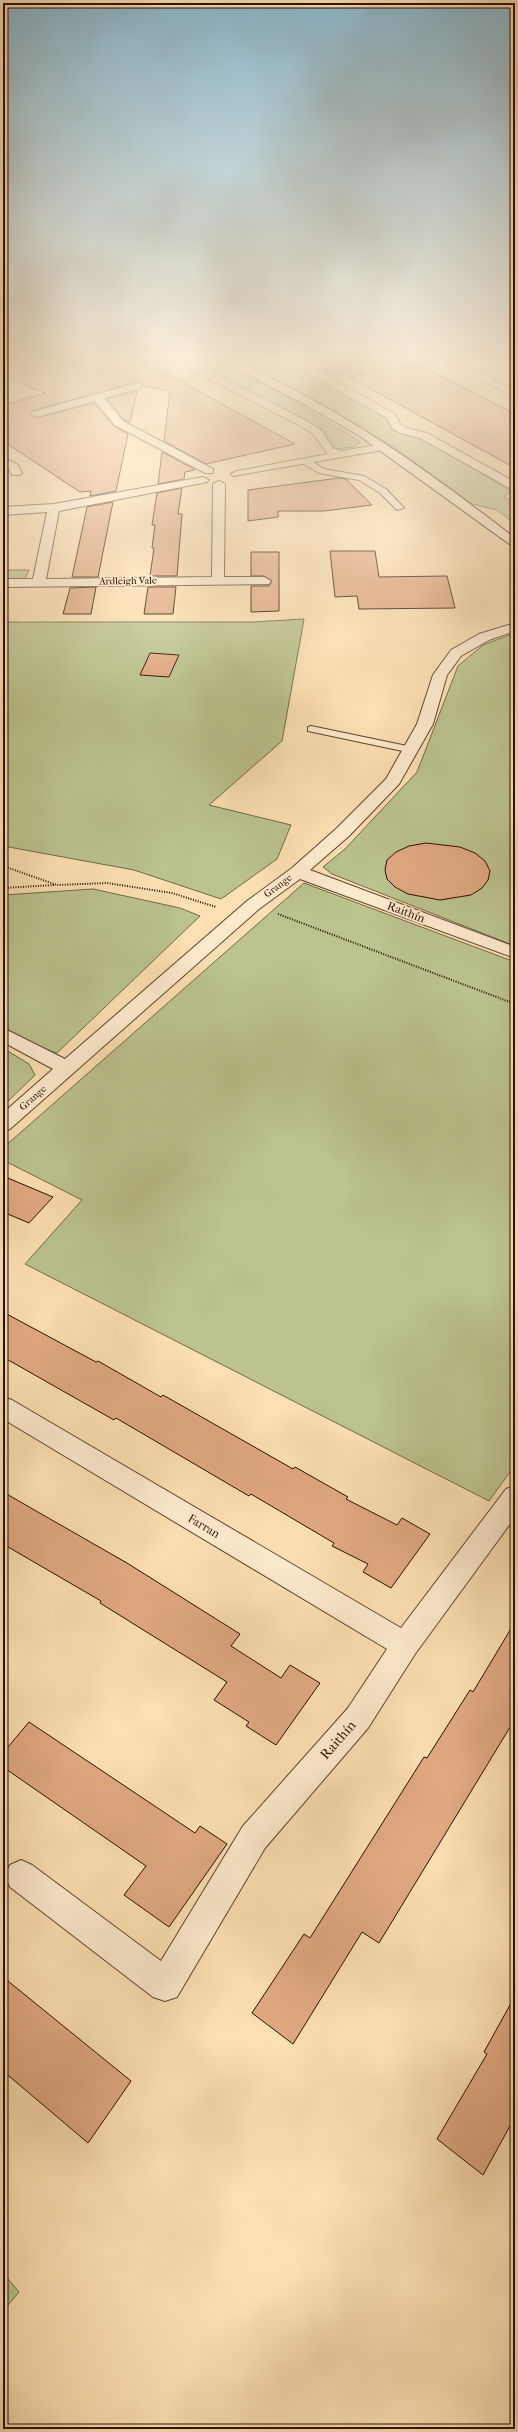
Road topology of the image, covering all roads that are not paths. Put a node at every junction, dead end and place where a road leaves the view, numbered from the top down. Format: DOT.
graph roads {
  1 [pos="203,475"];
  2 [pos="215,475"];
  3 [pos="238,475"];
  4 [pos="347,475"];
  5 [pos="424,475"];
  6 [pos="495,475"];
  7 [pos="219,484"];
  8 [pos="515,487"];
  9 [pos="54,508"];
  10 [pos="400,508"];
  11 [pos="3,511"];
  12 [pos="515,544"];
  13 [pos="218,579"];
  14 [pos="264,581"];
  15 [pos="3,582"];
  16 [pos="39,582"];
  17 [pos="515,627"];
  18 [pos="311,729"];
  19 [pos="412,750"];
  20 [pos="298,872"];
  21 [pos="515,953"];
  22 [pos="3,1034"];
  23 [pos="67,1068"];
  24 [pos="3,1124"];
  25 [pos="3,1407"];
  26 [pos="515,1496"];
  27 [pos="405,1645"];
  28 [pos="21,1876"];
  1 -- 9 [label="street"];
  2 -- 7 [label="street"];
  3 -- 7 [label="street"];
  4 -- 10 [label="lane"];
  5 -- 12 [label="street"];
  6 -- 8 [label="street"];
  7 -- 13 [label="street"];
  9 -- 11 [label="street"];
  9 -- 16 [label="street"];
  13 -- 14 [label="street, Ardleigh Vale"];
  13 -- 16 [label="street, Ardleigh Vale"];
  15 -- 16 [label="street, Ardleigh Vale"];
  17 -- 19 [label="street, Grange"];
  18 -- 19 [label="lane"];
  19 -- 20 [label="street, Grange"];
  20 -- 21 [label="street, Raithín"];
  20 -- 23 [label="street, Grange"];
  22 -- 23 [label="street"];
  23 -- 24 [label="street, Grange"];
  25 -- 27 [label="street, Farran"];
  26 -- 27 [label="street, Raithín"];
  27 -- 28 [label="street, Raithín"];
}
